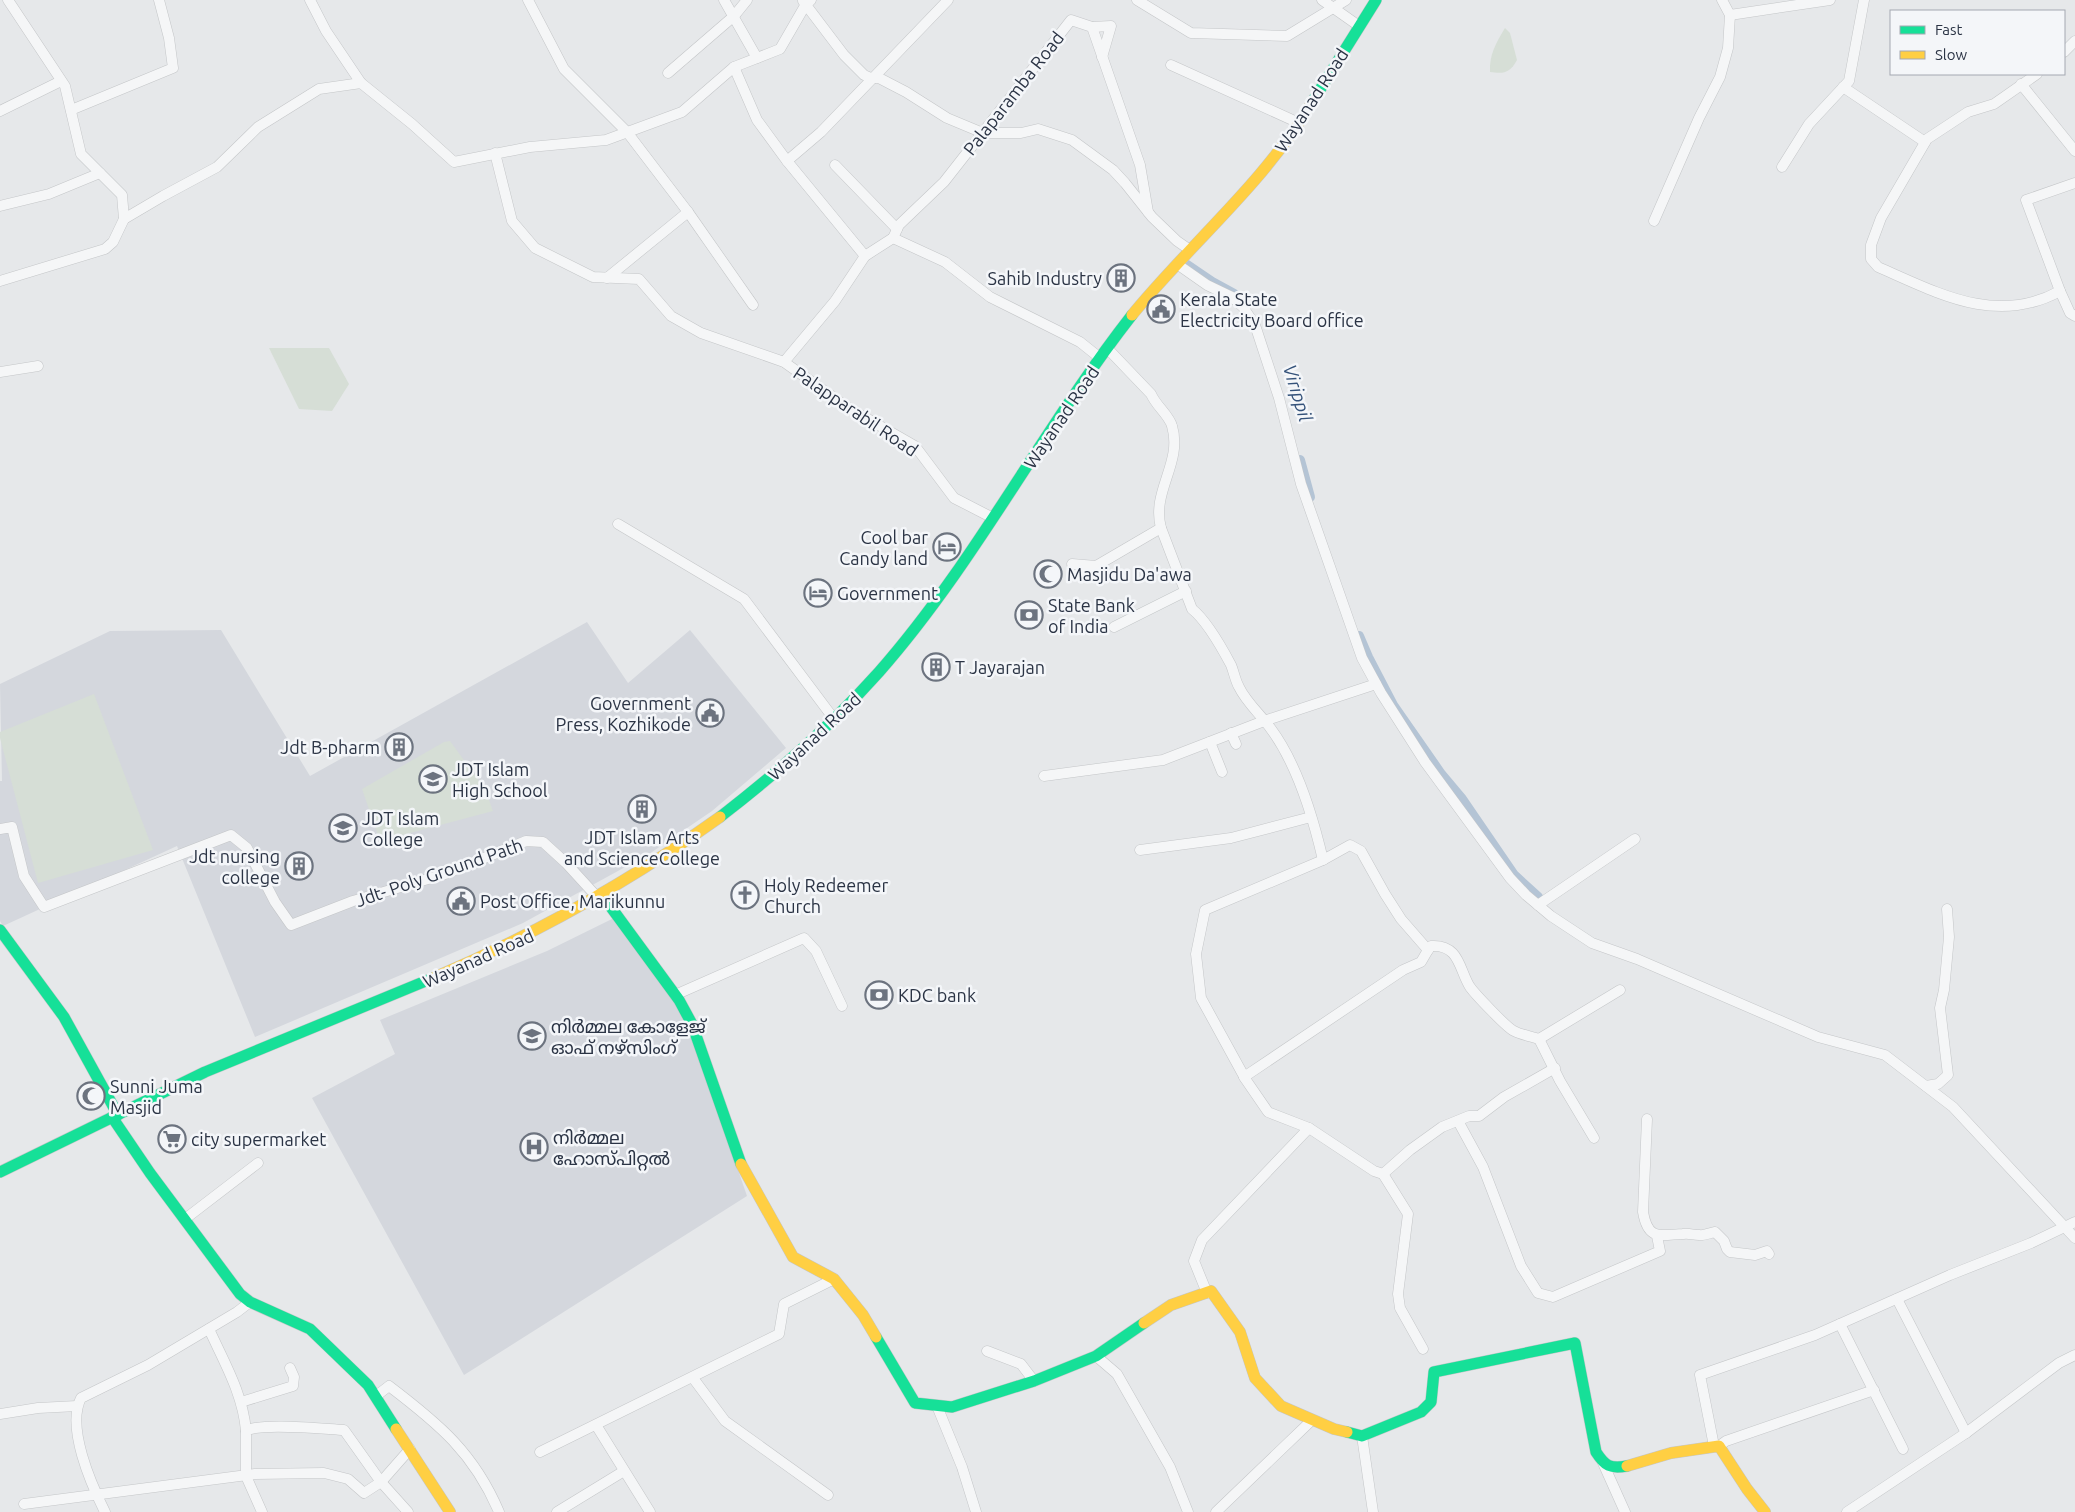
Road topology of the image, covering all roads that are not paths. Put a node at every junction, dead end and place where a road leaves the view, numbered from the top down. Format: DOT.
graph roads {
  1 [pos="8,0"];
  2 [pos="159,0"];
  3 [pos="310,0"];
  4 [pos="528,0"];
  5 [pos="724,0"];
  6 [pos="747,0"];
  7 [pos="948,0"];
  8 [pos="1137,0"];
  9 [pos="1322,0"];
  10 [pos="1346,0"];
  11 [pos="1376,0"];
  12 [pos="1722,0"];
  13 [pos="1830,0"];
  14 [pos="1864,0"];
  15 [pos="807,1"];
  16 [pos="1333,8"];
  17 [pos="734,16"];
  18 [pos="1730,16"];
  19 [pos="1359,26"];
  20 [pos="1092,27"];
  21 [pos="2075,41"];
  22 [pos="2065,51"];
  23 [pos="1102,57"];
  24 [pos="756,58"];
  25 [pos="1171,65"];
  26 [pos="734,67"];
  27 [pos="668,73"];
  28 [pos="2035,75"];
  29 [pos="871,78"];
  30 [pos="61,81"];
  31 [pos="361,83"];
  32 [pos="2021,84"];
  33 [pos="1843,87"];
  34 [pos="71,110"];
  35 [pos="0,111"];
  36 [pos="1299,122"];
  37 [pos="627,132"];
  38 [pos="983,133"];
  39 [pos="1925,142"];
  40 [pos="2075,151"];
  41 [pos="495,154"];
  42 [pos="787,161"];
  43 [pos="835,166"];
  44 [pos="1782,168"];
  45 [pos="100,173"];
  46 [pos="2075,183"];
  47 [pos="0,206"];
  48 [pos="688,212"];
  49 [pos="1148,212"];
  50 [pos="124,219"];
  51 [pos="1654,221"];
  52 [pos="895,233"];
  53 [pos="1190,250"];
  54 [pos="865,256"];
  55 [pos="1177,264"];
  56 [pos="607,278"];
  57 [pos="0,281"];
  58 [pos="2060,291"];
  59 [pos="753,305"];
  60 [pos="2075,316"];
  61 [pos="1107,348"];
  62 [pos="1100,358"];
  63 [pos="784,362"];
  64 [pos="38,366"];
  65 [pos="0,372"];
  66 [pos="993,518"];
  67 [pos="618,524"];
  68 [pos="1162,528"];
  69 [pos="1072,564"];
  70 [pos="1186,591"];
  71 [pos="1114,627"];
  72 [pos="1376,684"];
  73 [pos="834,719"];
  74 [pos="1264,721"];
  75 [pos="1231,734"];
  76 [pos="1210,742"];
  77 [pos="1236,744"];
  78 [pos="1222,772"];
  79 [pos="1044,776"];
  80 [pos="1311,817"];
  81 [pos="0,829"];
  82 [pos="1635,839"];
  83 [pos="1140,850"];
  84 [pos="1323,860"];
  85 [pos="600,896"];
  86 [pos="1538,905"];
  87 [pos="1947,909"];
  88 [pos="0,930"];
  89 [pos="1428,950"];
  90 [pos="1620,990"];
  91 [pos="675,995"];
  92 [pos="842,1006"];
  93 [pos="1540,1039"];
  94 [pos="1555,1068"];
  95 [pos="1244,1077"];
  96 [pos="1926,1086"];
  97 [pos="115,1116"];
  98 [pos="1647,1119"];
  99 [pos="1458,1121"];
  100 [pos="1309,1128"];
  101 [pos="1594,1138"];
  102 [pos="258,1163"];
  103 [pos="0,1172"];
  104 [pos="1384,1174"];
  105 [pos="186,1219"];
  106 [pos="2075,1222"];
  107 [pos="2066,1228"];
  108 [pos="1657,1236"];
  109 [pos="2075,1238"];
  110 [pos="1769,1254"];
  111 [pos="834,1279"];
  112 [pos="1207,1293"];
  113 [pos="1897,1299"];
  114 [pos="250,1302"];
  115 [pos="1840,1324"];
  116 [pos="209,1329"];
  117 [pos="1423,1349"];
  118 [pos="987,1350"];
  119 [pos="2075,1355"];
  120 [pos="1096,1356"];
  121 [pos="290,1368"];
  122 [pos="693,1378"];
  123 [pos="1034,1382"];
  124 [pos="1874,1390"];
  125 [pos="376,1396"];
  126 [pos="240,1402"];
  127 [pos="77,1406"];
  128 [pos="937,1406"];
  129 [pos="0,1414"];
  130 [pos="1312,1420"];
  131 [pos="596,1425"];
  132 [pos="246,1432"];
  133 [pos="1966,1433"];
  134 [pos="1362,1436"];
  135 [pos="1717,1446"];
  136 [pos="410,1449"];
  137 [pos="1903,1450"];
  138 [pos="540,1452"];
  139 [pos="1603,1463"];
  140 [pos="624,1471"];
  141 [pos="246,1476"];
  142 [pos="381,1482"];
  143 [pos="96,1495"];
  144 [pos="828,1495"];
  145 [pos="24,1504"];
  146 [pos="105,1512"];
  147 [pos="262,1512"];
  148 [pos="408,1512"];
  149 [pos="450,1512"];
  150 [pos="499,1512"];
  151 [pos="557,1512"];
  152 [pos="650,1512"];
  153 [pos="976,1512"];
  154 [pos="1188,1512"];
  155 [pos="1216,1512"];
  156 [pos="1373,1512"];
  157 [pos="1625,1512"];
  158 [pos="1765,1512"];
  159 [pos="1847,1512"];
  1 -- 30 [label="street"];
  2 -- 34 [label="street"];
  3 -- 31 [label="street"];
  4 -- 37 [label="street"];
  5 -- 17 [label="street"];
  6 -- 17 [label="street"];
  7 -- 29 [label="street"];
  8 -- 16 [label="street"];
  9 -- 16 [label="street"];
  10 -- 16 [label="street"];
  11 -- 19 [label="main road, Wayanad Road"];
  12 -- 18 [label="street"];
  13 -- 18 [label="street"];
  14 -- 33 [label="street"];
  15 -- 24 [label="street"];
  15 -- 29 [label="street"];
  16 -- 19 [label="street"];
  17 -- 24 [label="street"];
  17 -- 27 [label="street"];
  18 -- 51 [label="street"];
  19 -- 36 [label="main road, Wayanad Road"];
  20 -- 23 [label="street"];
  20 -- 23 [label="street"];
  20 -- 38 [label="street, Palaparamba Road"];
  21 -- 22 [label="street"];
  23 -- 49 [label="street"];
  24 -- 26 [label="street"];
  25 -- 36 [label="street"];
  26 -- 37 [label="street"];
  26 -- 42 [label="street"];
  28 -- 32 [label="street"];
  29 -- 38 [label="street"];
  29 -- 42 [label="street"];
  30 -- 34 [label="street"];
  30 -- 35 [label="street"];
  31 -- 41 [label="street"];
  31 -- 50 [label="street"];
  32 -- 39 [label="street"];
  32 -- 40 [label="street"];
  33 -- 39 [label="street"];
  33 -- 44 [label="street"];
  34 -- 45 [label="street"];
  36 -- 53 [label="main road, Wayanad Road"];
  37 -- 41 [label="street"];
  37 -- 48 [label="street"];
  38 -- 49 [label="street"];
  38 -- 52 [label="street, Palaparamba Road"];
  39 -- 58 [label="street"];
  41 -- 56 [label="street, Palapparabil Road"];
  42 -- 54 [label="street"];
  43 -- 52 [label="street"];
  45 -- 47 [label="street"];
  45 -- 50 [label="street"];
  46 -- 58 [label="street"];
  48 -- 56 [label="street"];
  48 -- 59 [label="street"];
  49 -- 53 [label="street"];
  50 -- 57 [label="street"];
  52 -- 54 [label="street, Palaparamba Road"];
  52 -- 62 [label="street"];
  53 -- 55 [label="main road, Wayanad Road"];
  54 -- 63 [label="street"];
  55 -- 61 [label="main road, Wayanad Road"];
  55 -- 72 [label="street"];
  56 -- 63 [label="street, Palapparabil Road"];
  58 -- 60 [label="street"];
  61 -- 62 [label="main road, Wayanad Road"];
  61 -- 68 [label="street"];
  62 -- 66 [label="main road, Wayanad Road"];
  63 -- 66 [label="street, Palapparabil Road"];
  64 -- 65 [label="street"];
  66 -- 73 [label="main road, Wayanad Road"];
  67 -- 73 [label="street"];
  68 -- 69 [label="street"];
  68 -- 70 [label="street"];
  70 -- 71 [label="street"];
  70 -- 74 [label="street"];
  72 -- 74 [label="street"];
  72 -- 86 [label="street"];
  73 -- 85 [label="main road, Wayanad Road"];
  74 -- 75 [label="street"];
  74 -- 80 [label="street"];
  75 -- 76 [label="street"];
  75 -- 77 [label="street"];
  76 -- 78 [label="street"];
  76 -- 79 [label="street"];
  80 -- 83 [label="street"];
  80 -- 84 [label="street"];
  81 -- 85 [label="street, Jdt- Poly Ground Path"];
  82 -- 86 [label="street"];
  84 -- 89 [label="street"];
  84 -- 95 [label="street"];
  85 -- 91 [label="main road"];
  85 -- 97 [label="main road, Wayanad Road"];
  86 -- 96 [label="street"];
  87 -- 96 [label="street"];
  88 -- 97 [label="main road"];
  89 -- 93 [label="street"];
  89 -- 95 [label="street"];
  90 -- 93 [label="street"];
  91 -- 92 [label="street"];
  91 -- 111 [label="main road"];
  93 -- 94 [label="street"];
  94 -- 99 [label="street"];
  94 -- 101 [label="street"];
  95 -- 100 [label="street"];
  96 -- 107 [label="street"];
  97 -- 103 [label="main road, Wayanad Road"];
  97 -- 105 [label="main road"];
  98 -- 108 [label="street"];
  99 -- 104 [label="street"];
  99 -- 108 [label="street"];
  100 -- 104 [label="street"];
  100 -- 112 [label="street"];
  102 -- 105 [label="street"];
  104 -- 117 [label="street"];
  105 -- 114 [label="main road"];
  106 -- 107 [label="street"];
  107 -- 109 [label="street"];
  107 -- 113 [label="street"];
  108 -- 110 [label="street"];
  111 -- 122 [label="street"];
  111 -- 128 [label="main road"];
  112 -- 120 [label="main road"];
  112 -- 130 [label="main road"];
  113 -- 115 [label="street"];
  113 -- 133 [label="street"];
  114 -- 116 [label="street"];
  114 -- 125 [label="main road"];
  115 -- 124 [label="street"];
  115 -- 135 [label="street"];
  116 -- 126 [label="street"];
  116 -- 127 [label="street"];
  118 -- 123 [label="street"];
  119 -- 133 [label="street"];
  120 -- 123 [label="main road"];
  120 -- 154 [label="street"];
  121 -- 126 [label="street"];
  122 -- 131 [label="street"];
  122 -- 144 [label="street"];
  123 -- 128 [label="main road"];
  124 -- 135 [label="street"];
  124 -- 137 [label="street"];
  125 -- 136 [label="main road"];
  125 -- 150 [label="street"];
  126 -- 132 [label="street"];
  127 -- 129 [label="street"];
  127 -- 143 [label="street"];
  128 -- 153 [label="street"];
  130 -- 134 [label="main road"];
  130 -- 155 [label="street"];
  131 -- 138 [label="street"];
  131 -- 140 [label="street"];
  132 -- 141 [label="street"];
  132 -- 142 [label="street"];
  133 -- 159 [label="street"];
  134 -- 139 [label="main road"];
  134 -- 156 [label="street"];
  135 -- 139 [label="main road"];
  135 -- 158 [label="main road"];
  136 -- 142 [label="street"];
  136 -- 149 [label="main road"];
  139 -- 157 [label="street"];
  140 -- 151 [label="street"];
  140 -- 152 [label="street"];
  141 -- 142 [label="street"];
  141 -- 143 [label="street"];
  141 -- 147 [label="street"];
  142 -- 148 [label="street"];
  143 -- 145 [label="street"];
  143 -- 146 [label="street"];
}
